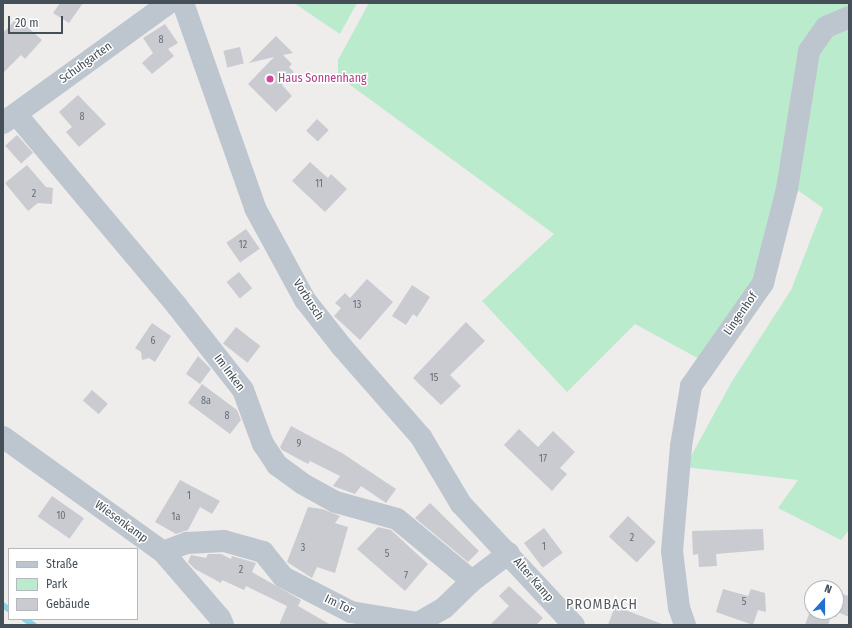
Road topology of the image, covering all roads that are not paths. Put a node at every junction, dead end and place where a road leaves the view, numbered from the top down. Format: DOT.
graph roads {
  1 [pos="169,3"];
  2 [pos="183,3"];
  3 [pos="849,17"];
  4 [pos="9,118"];
  5 [pos="3,437"];
  6 [pos="163,552"];
  7 [pos="509,553"];
  8 [pos="472,581"];
  9 [pos="385,622"];
  10 [pos="418,624"];
  11 [pos="223,625"];
  12 [pos="574,625"];
  13 [pos="685,625"];
  1 -- 4 [label="street, Schuhgarten"];
  2 -- 7 [label="street, Vorbusch"];
  3 -- 13 [label="street, Lingenhof"];
  4 -- 8 [label="street, Im Inken"];
  5 -- 6 [label="street, Wiesenkamp"];
  6 -- 9 [label="street, Im Tor"];
  6 -- 11 [label="street, Wiesenkamp"];
  7 -- 8 [label="street, Im Tor"];
  7 -- 12 [label="street, Alter Kamp"];
  8 -- 10 [label="street, Im Tor"];
  9 -- 10 [label="street, Im Tor"];
}
